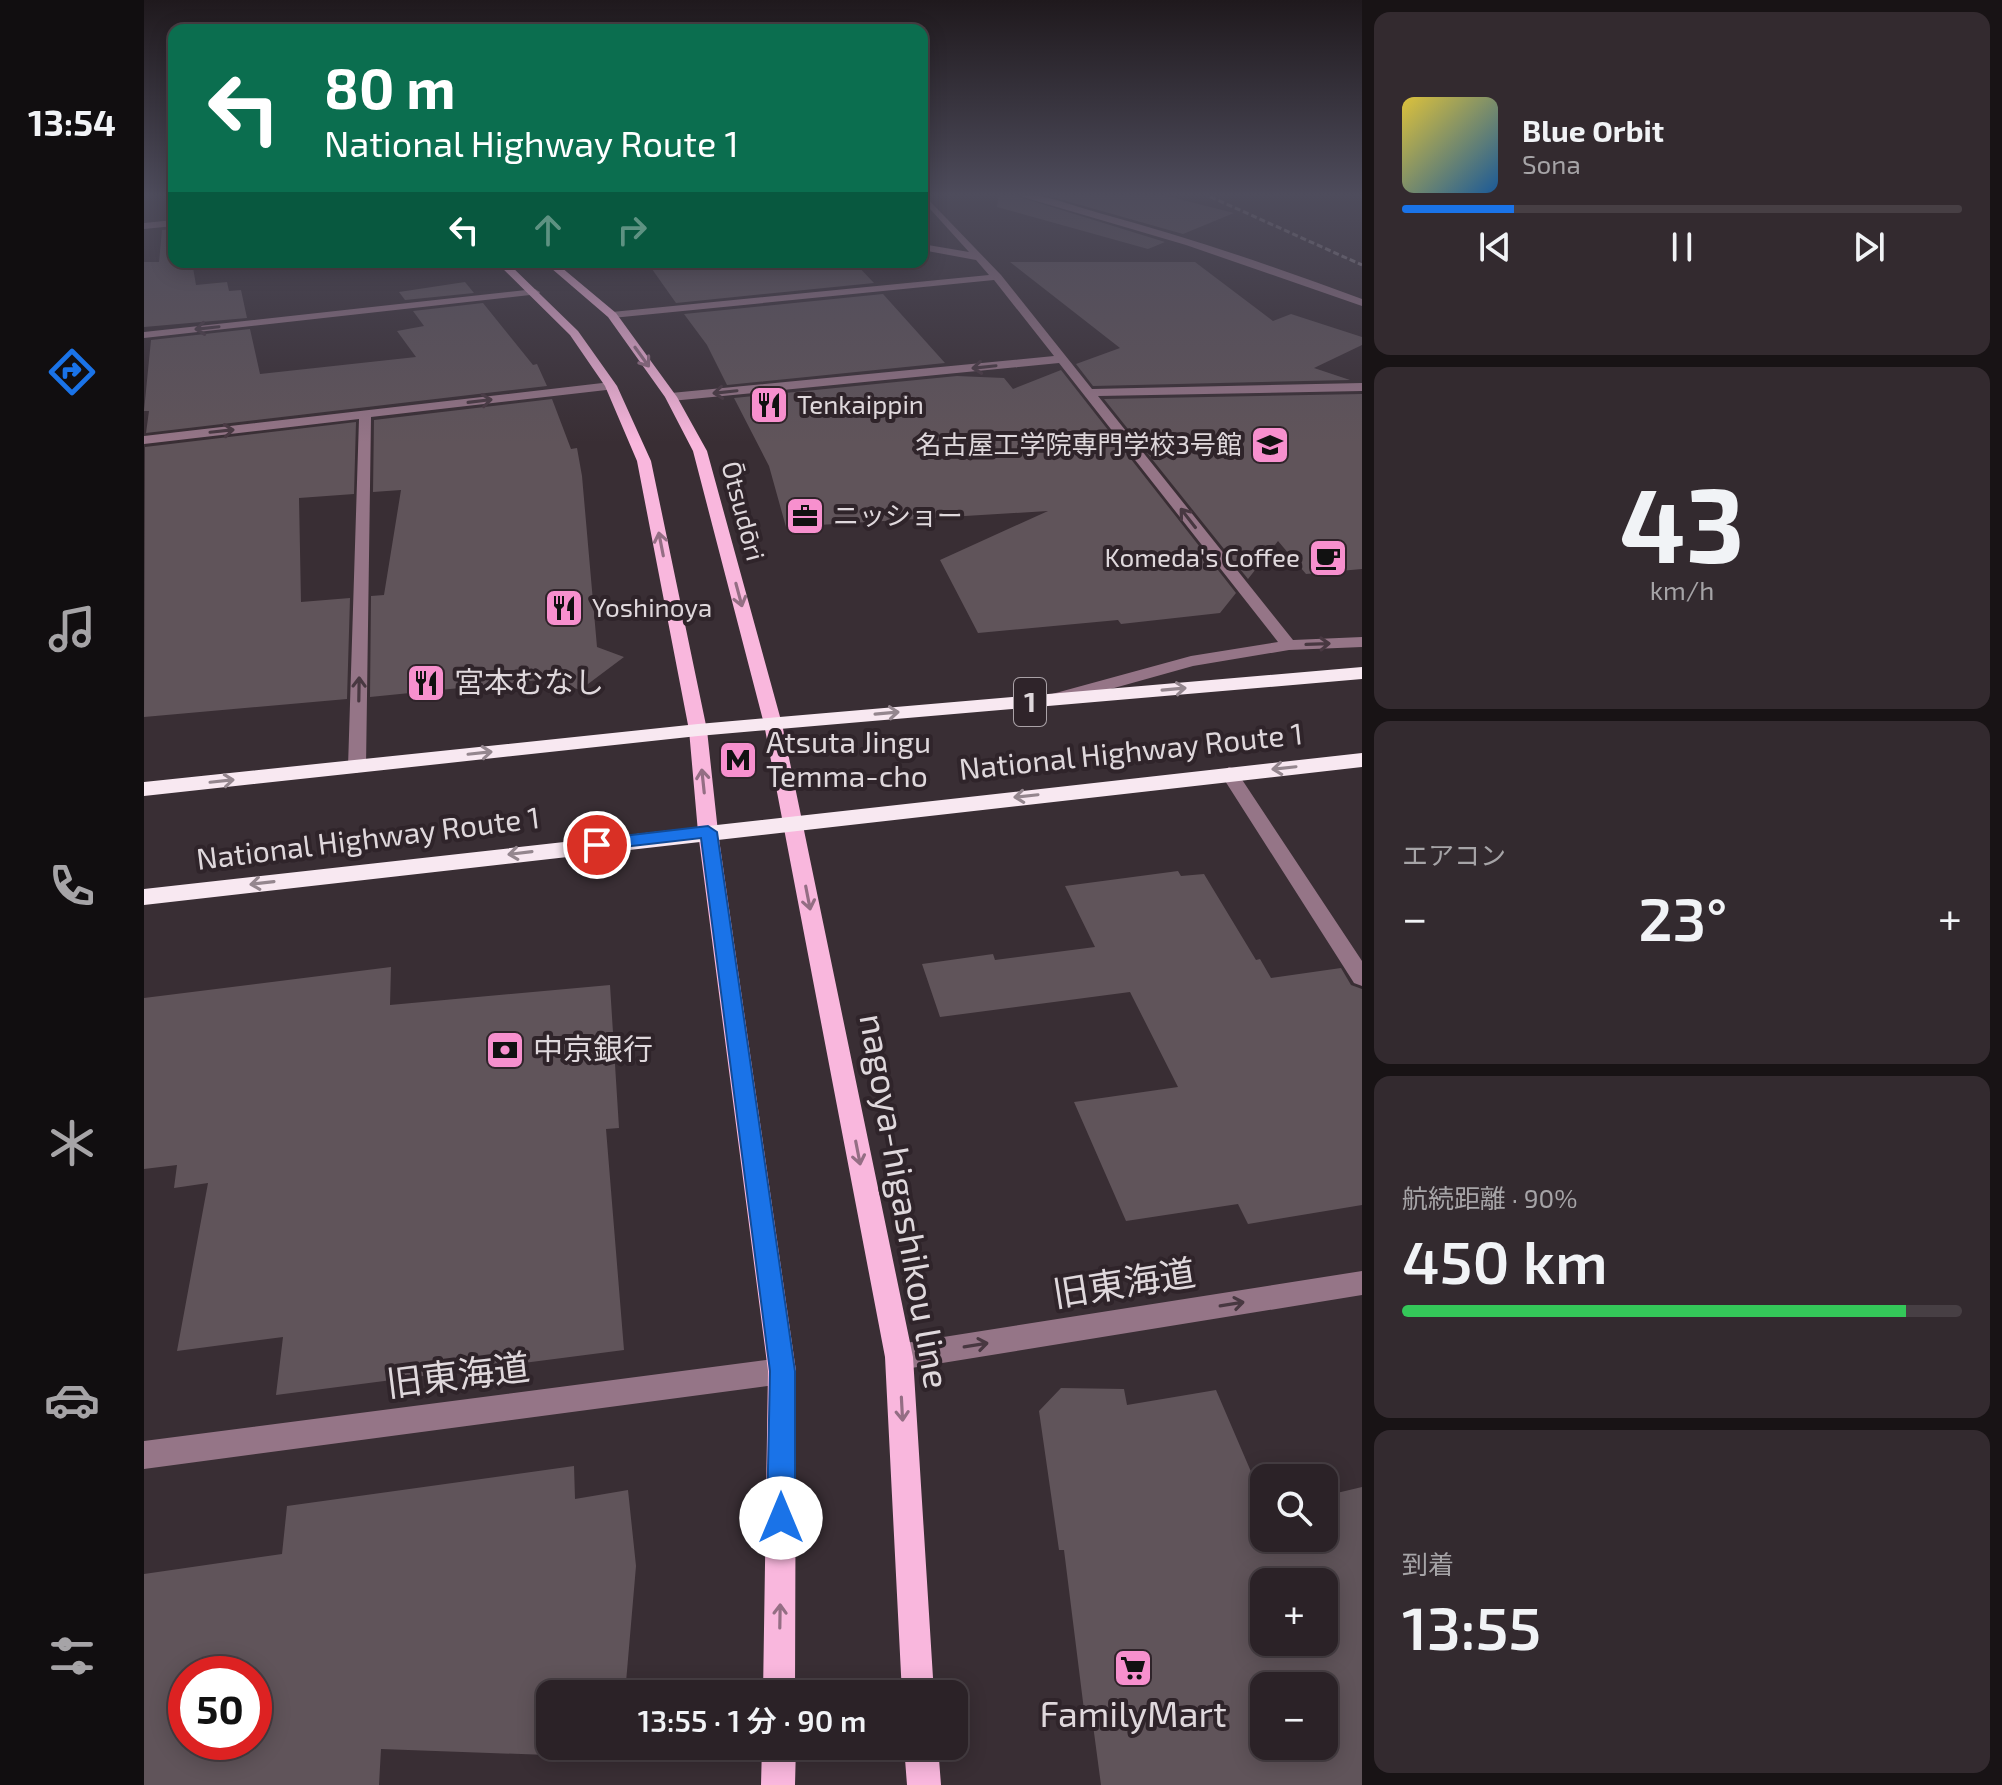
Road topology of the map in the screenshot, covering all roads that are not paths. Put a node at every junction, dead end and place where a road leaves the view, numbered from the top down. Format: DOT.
graph roads {
  1 [pos="517,276"];
  2 [pos="566,276"];
  3 [pos="1289,276"];
  4 [pos="997,277"];
  5 [pos="535,292"];
  6 [pos="1362,303"];
  7 [pos="612,315"];
  8 [pos="144,335"];
  9 [pos="1062,359"];
  10 [pos="611,386"];
  11 [pos="1362,387"];
  12 [pos="1089,393"];
  13 [pos="671,397"];
  14 [pos="365,415"];
  15 [pos="144,440"];
  16 [pos="1362,642"];
  17 [pos="1289,645"];
  18 [pos="1362,673"];
  19 [pos="1051,701"];
  20 [pos="773,724"];
  21 [pos="698,730"];
  22 [pos="1362,760"];
  23 [pos="357,767"];
  24 [pos="1229,773"];
  25 [pos="144,789"];
  26 [pos="793,822"];
  27 [pos="708,832"];
  28 [pos="144,897"];
  29 [pos="1362,978"];
  30 [pos="1362,1283"];
  31 [pos="899,1357"];
  32 [pos="782,1371"];
  33 [pos="144,1455"];
  34 [pos="779,1680"];
  35 [pos="917,1680"];
  36 [pos="779,1760"];
  37 [pos="922,1760"];
  38 [pos="778,1785"];
  39 [pos="924,1785"];
  1 -- 5 [label="main road"];
  2 -- 7 [label="main road, Ōtsudōri"];
  3 -- 6 [label="street"];
  4 -- 7 [label="street"];
  4 -- 9 [label="street"];
  5 -- 8 [label="street, one-way"];
  5 -- 10 [label="main road"];
  7 -- 13 [label="main road, Ōtsudōri, one-way"];
  9 -- 12 [label="street"];
  9 -- 13 [label="street, one-way"];
  14 -- 10 [label="street, one-way"];
  21 -- 10 [label="main road, one-way"];
  11 -- 12 [label="street"];
  17 -- 12 [label="street, one-way"];
  13 -- 20 [label="main road, Ōtsudōri, one-way"];
  15 -- 14 [label="street, one-way"];
  23 -- 14 [label="street, one-way"];
  17 -- 16 [label="street, one-way"];
  17 -- 19 [label="street"];
  19 -- 18 [label="highway, National Highway Route 1 / 1, one-way"];
  20 -- 19 [label="highway, National Highway Route 1 / 1, one-way"];
  20 -- 21 [label="highway, National Highway Route 1 / 1"];
  20 -- 26 [label="main road, Ōtsudōri"];
  23 -- 21 [label="highway, National Highway Route 1 / 1, one-way"];
  27 -- 21 [label="main road, one-way"];
  22 -- 24 [label="highway, National Highway Route 1, one-way"];
  25 -- 23 [label="highway, National Highway Route 1 / 1, one-way"];
  24 -- 26 [label="highway, National Highway Route 1, one-way"];
  24 -- 29 [label="street"];
  26 -- 27 [label="highway, National Highway Route 1"];
  26 -- 31 [label="main road, nagoya-higashikou line, one-way"];
  27 -- 28 [label="highway, National Highway Route 1, one-way"];
  27 -- 32 [label="main road"];
  31 -- 30 [label="street, 旧東海道, one-way"];
  31 -- 35 [label="main road, nagoya-higashikou line, one-way"];
  32 -- 33 [label="street, 旧東海道"];
  34 -- 32 [label="main road, one-way"];
  36 -- 38 [label="main road"];
  37 -- 39 [label="main road"];
}
